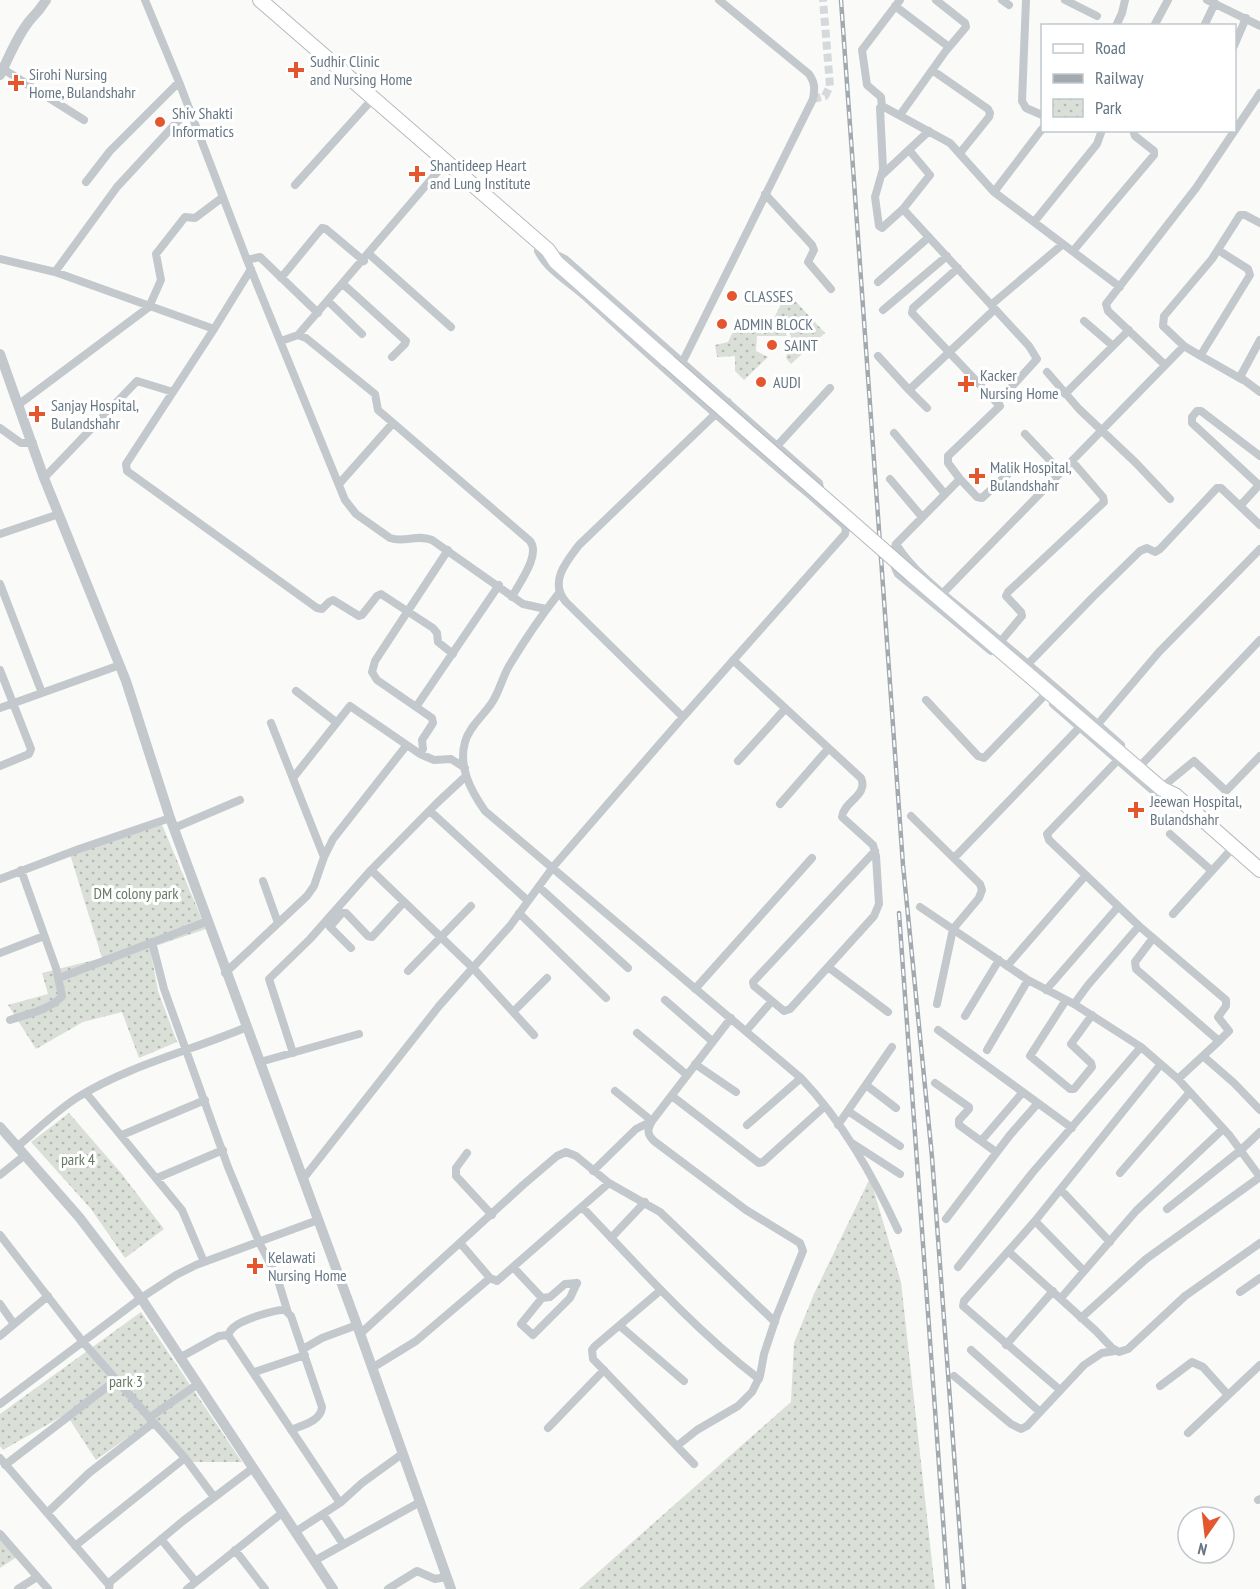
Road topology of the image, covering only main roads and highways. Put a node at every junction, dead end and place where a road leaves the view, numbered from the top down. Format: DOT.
graph roads {
  1 [pos="248,0"];
  2 [pos="260,0"];
  3 [pos="444,165"];
  4 [pos="1168,792"];
  5 [pos="1260,870"];
  6 [pos="1260,879"];
  1 -- 3 [label="main road"];
  2 -- 3 [label="main road"];
  3 -- 4 [label="main road, bridge"];
  4 -- 5 [label="main road"];
  4 -- 6 [label="main road"];
}
